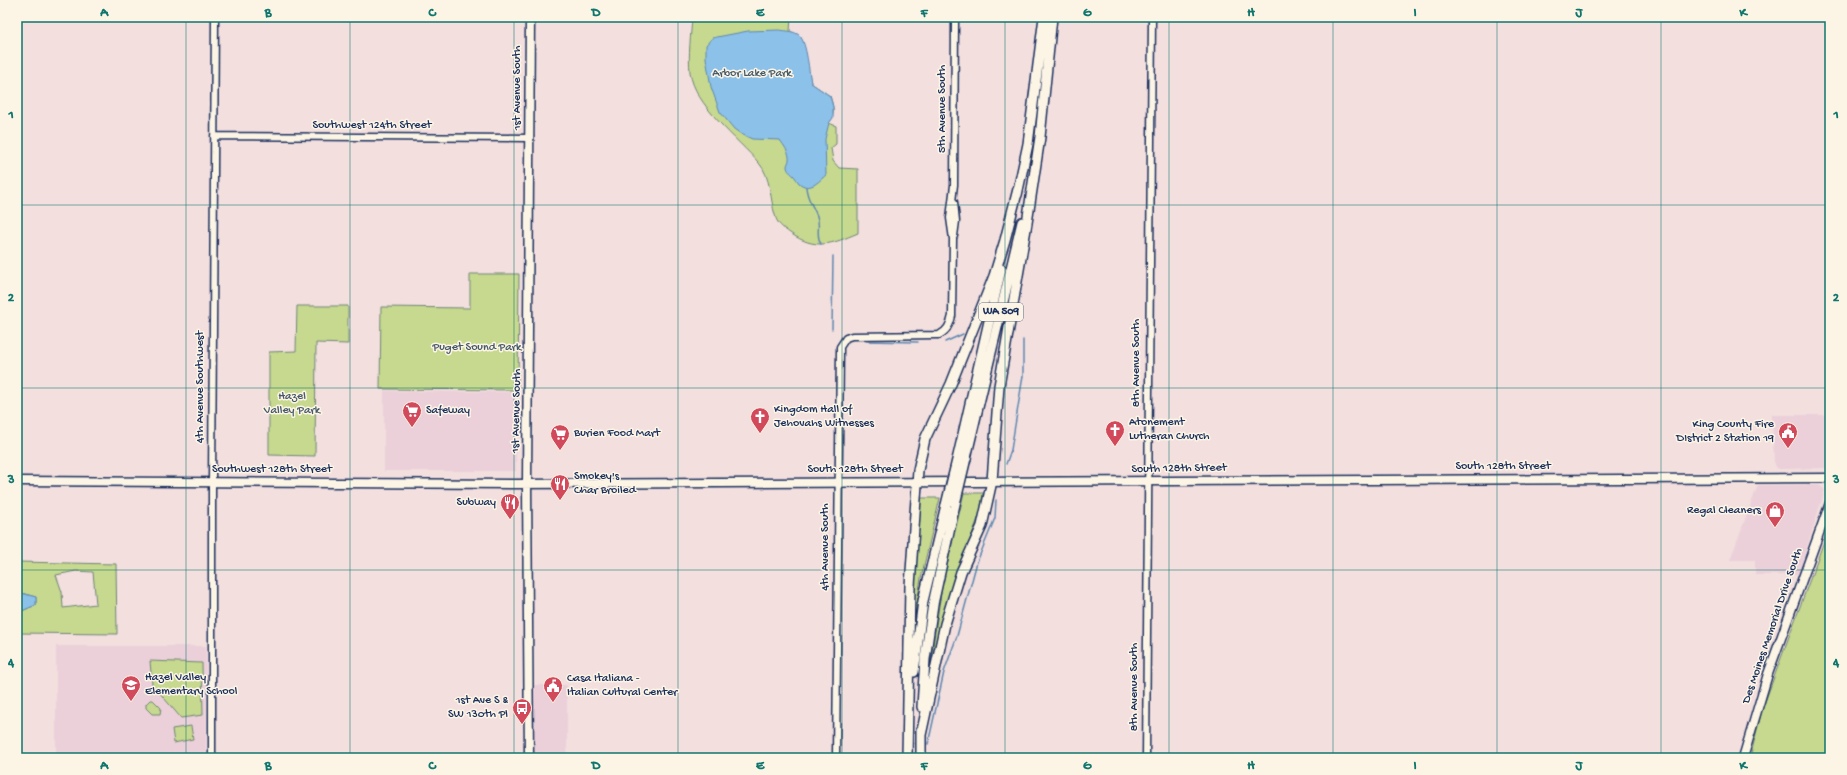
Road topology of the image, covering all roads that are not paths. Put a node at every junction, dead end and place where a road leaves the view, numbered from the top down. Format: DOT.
graph roads {
  1 [pos="215,17"];
  2 [pos="530,17"];
  3 [pos="955,17"];
  4 [pos="1044,17"];
  5 [pos="1052,17"];
  6 [pos="1152,17"];
  7 [pos="214,136"];
  8 [pos="530,138"];
  9 [pos="1035,166"];
  10 [pos="1018,189"];
  11 [pos="846,338"];
  12 [pos="962,457"];
  13 [pos="1830,478"];
  14 [pos="17,481"];
  15 [pos="917,481"];
  16 [pos="992,481"];
  17 [pos="1148,481"];
  18 [pos="212,482"];
  19 [pos="838,482"];
  20 [pos="528,484"];
  21 [pos="1830,503"];
  22 [pos="950,504"];
  23 [pos="921,735"];
  24 [pos="907,739"];
  25 [pos="212,758"];
  26 [pos="528,758"];
  27 [pos="836,758"];
  28 [pos="908,758"];
  29 [pos="920,758"];
  30 [pos="1146,758"];
  31 [pos="1743,758"];
  1 -- 7 [label="street, 4th Avenue Southwest"];
  2 -- 8 [label="main road, 1st Avenue South"];
  3 -- 11 [label="street, 5th Avenue South"];
  4 -- 10 [label="highway, WA 509"];
  5 -- 9 [label="highway, WA 509"];
  6 -- 17 [label="street, 8th Avenue South"];
  7 -- 8 [label="street, Southwest 124th Street"];
  7 -- 18 [label="street, 4th Avenue Southwest"];
  8 -- 20 [label="main road, 1st Avenue South"];
  9 -- 12 [label="highway, WA 509"];
  9 -- 16 [label="highway"];
  10 -- 12 [label="highway, WA 509"];
  10 -- 15 [label="highway"];
  11 -- 19 [label="street, 4th Avenue South"];
  12 -- 22 [label="highway, WA 509, bridge"];
  13 -- 17 [label="main road, South 128th Street"];
  14 -- 18 [label="main road, Southwest 128th Street"];
  15 -- 16 [label="main road, South 128th Street"];
  15 -- 19 [label="main road, South 128th Street"];
  15 -- 24 [label="highway"];
  16 -- 17 [label="main road, South 128th Street"];
  16 -- 23 [label="highway"];
  17 -- 30 [label="street, 8th Avenue South"];
  18 -- 20 [label="main road, Southwest 128th Street"];
  18 -- 25 [label="street, 4th Avenue Southwest"];
  19 -- 20 [label="main road, South 128th Street"];
  19 -- 27 [label="street, 4th Avenue South"];
  20 -- 26 [label="main road, 1st Avenue South"];
  21 -- 31 [label="main road, Des Moines Memorial Drive South"];
  22 -- 23 [label="highway, WA 509"];
  22 -- 24 [label="highway, WA 509"];
  23 -- 29 [label="highway, WA 509"];
  24 -- 28 [label="highway, WA 509"];
}
